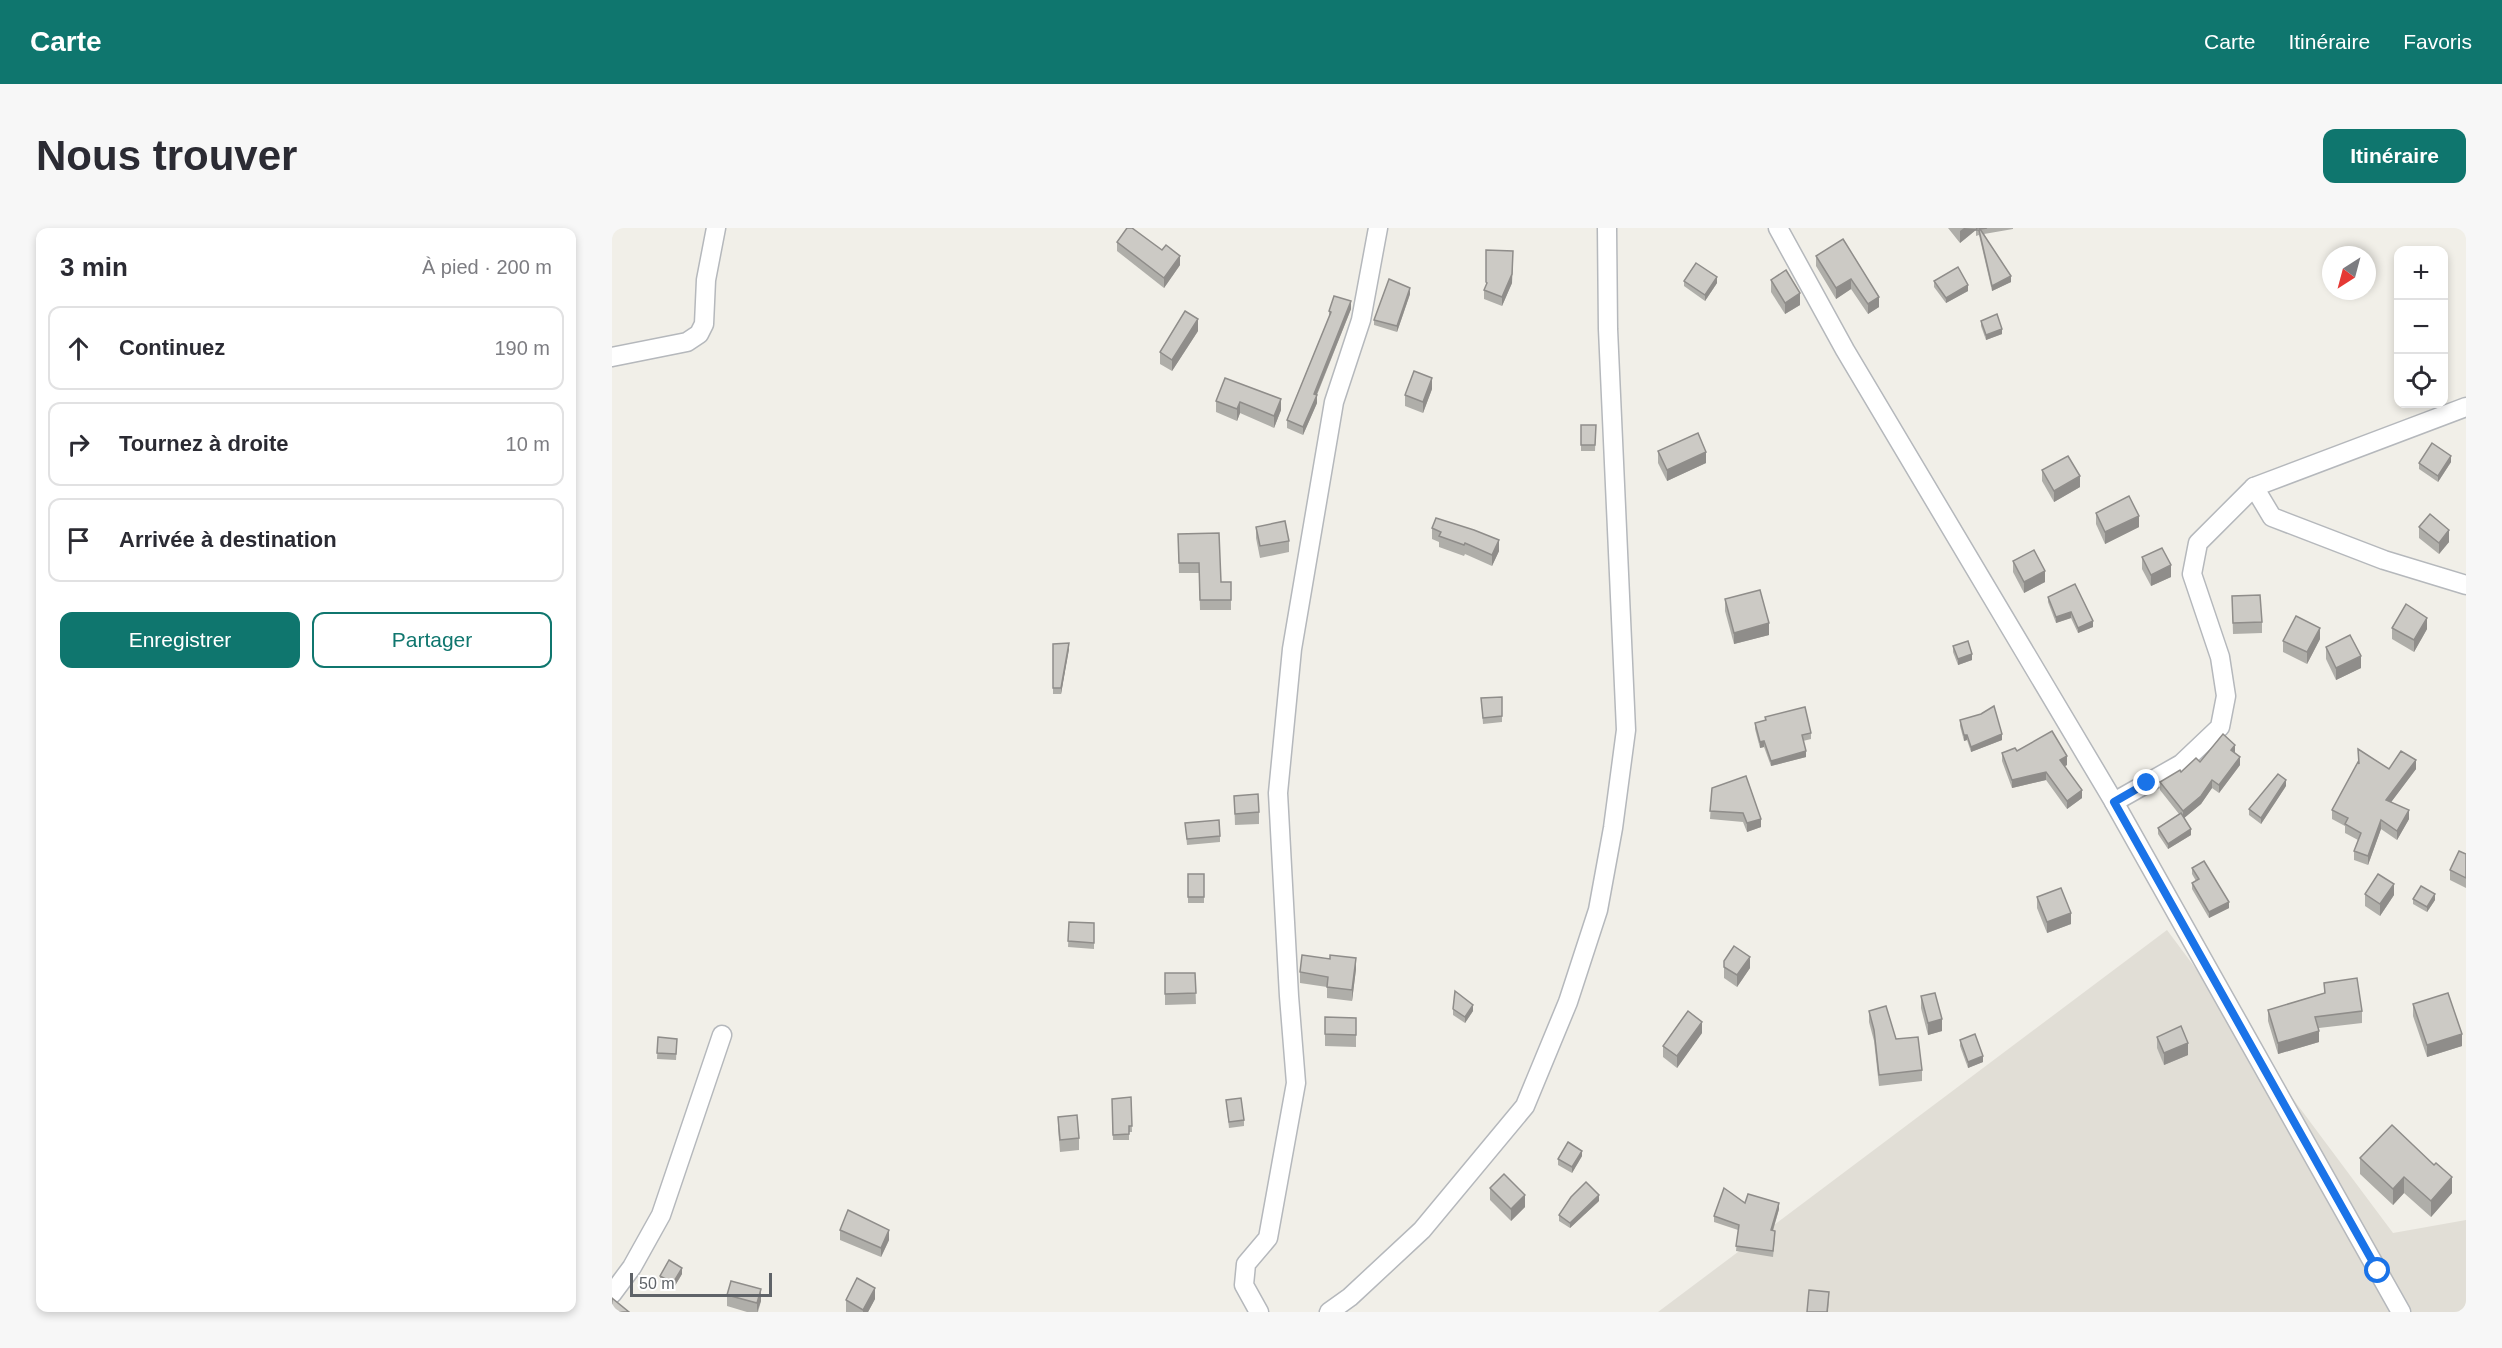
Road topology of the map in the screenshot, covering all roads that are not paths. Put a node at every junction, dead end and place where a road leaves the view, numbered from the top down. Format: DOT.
graph roads {
  1 [pos="716,228"];
  2 [pos="1378,228"];
  3 [pos="1607,228"];
  4 [pos="1778,228"];
  5 [pos="612,357"];
  6 [pos="2466,408"];
  7 [pos="2254,487"];
  8 [pos="2466,585"];
  9 [pos="2114,802"];
  10 [pos="722,1035"];
  11 [pos="612,1294"];
  12 [pos="1259,1312"];
  13 [pos="1329,1312"];
  14 [pos="2400,1312"];
  1 -- 5 [label="street"];
  2 -- 12 [label="street"];
  3 -- 13 [label="street"];
  4 -- 9 [label="street"];
  6 -- 7 [label="street"];
  7 -- 8 [label="street"];
  7 -- 9 [label="street"];
  9 -- 14 [label="street"];
  10 -- 11 [label="street"];
}
